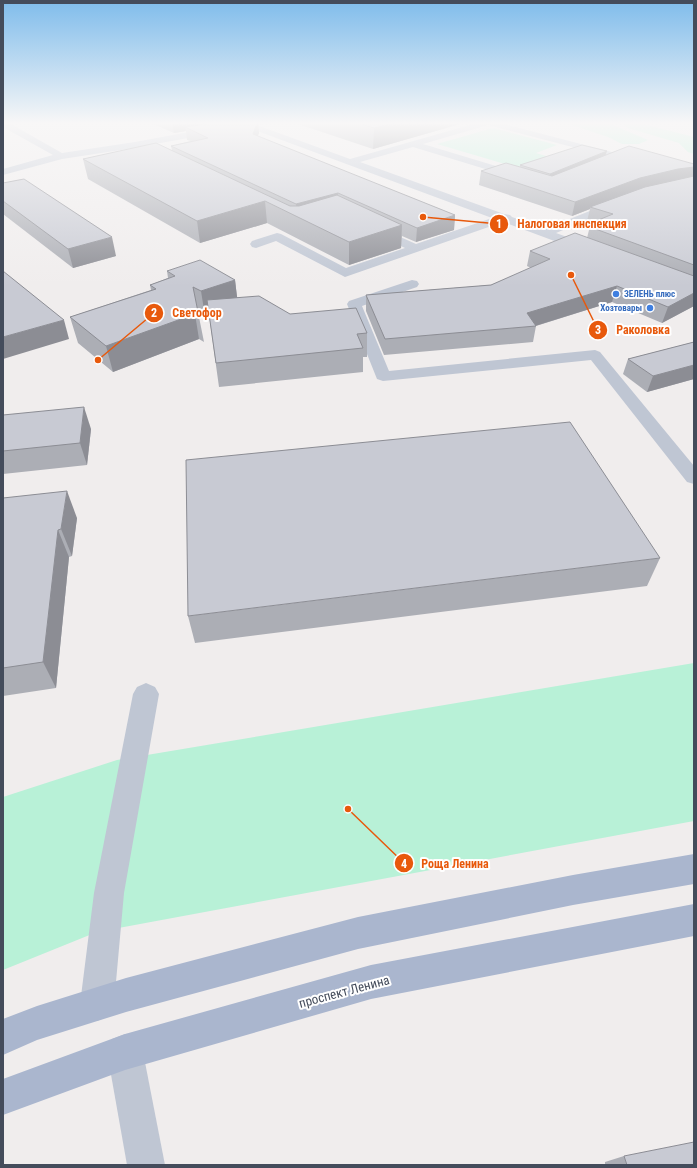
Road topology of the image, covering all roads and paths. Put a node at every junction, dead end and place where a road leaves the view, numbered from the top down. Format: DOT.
graph roads {
  1 [pos="398,178"];
  2 [pos="526,178"];
  3 [pos="534,180"];
  4 [pos="630,198"];
  5 [pos="506,217"];
  6 [pos="366,225"];
  7 [pos="546,232"];
  8 [pos="256,244"];
  9 [pos="416,249"];
  10 [pos="598,252"];
  11 [pos="412,284"];
  12 [pos="694,478"];
  13 [pos="146,694"];
  14 [pos="694,869"];
  15 [pos="694,920"];
  16 [pos="97,1004"];
  17 [pos="3,1038"];
  18 [pos="125,1052"];
  19 [pos="3,1097"];
  20 [pos="146,1165"];
  1 -- 5 [label="street"];
  2 -- 3 [label="street"];
  4 -- 7 [label="street"];
  5 -- 7 [label="street"];
  5 -- 9 [label="street"];
  6 -- 9 [label="street"];
  7 -- 10 [label="street"];
  8 -- 9 [label="street"];
  11 -- 12 [label="street"];
  13 -- 16 [label="street"];
  14 -- 16 [label="main road"];
  15 -- 18 [label="main road, проспект Ленина"];
  16 -- 17 [label="main road"];
  18 -- 19 [label="main road, проспект Ленина"];
  18 -- 20 [label="street"];
}
